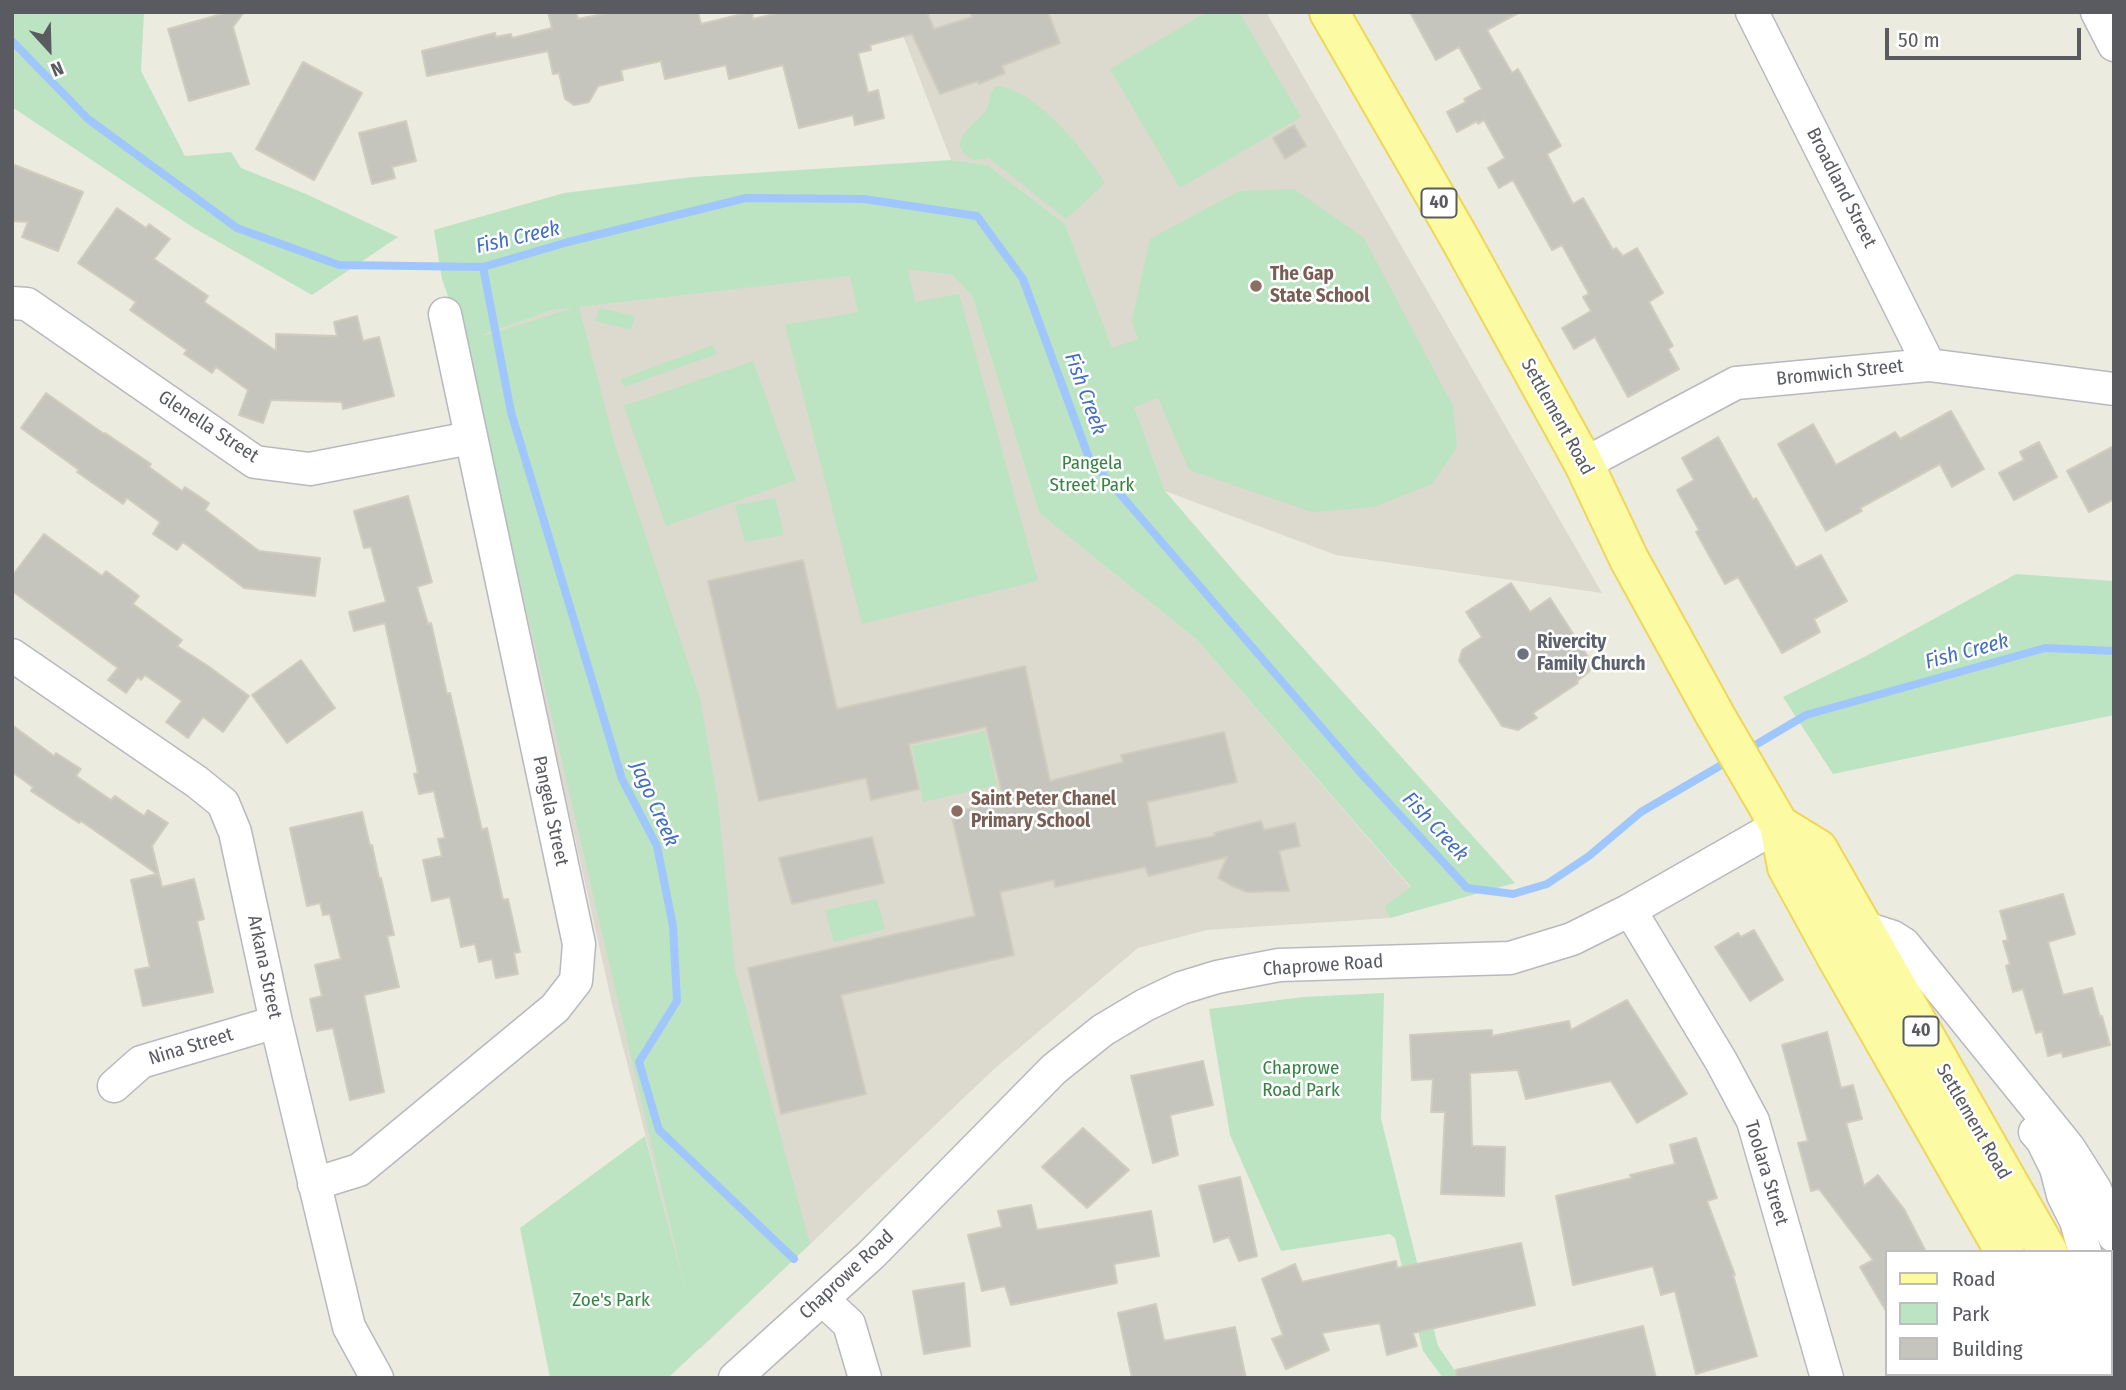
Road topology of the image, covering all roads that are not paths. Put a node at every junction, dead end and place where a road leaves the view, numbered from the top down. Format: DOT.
graph roads {
  1 [pos="1329,12"];
  2 [pos="1752,12"];
  3 [pos="2097,12"];
  4 [pos="2114,45"];
  5 [pos="12,303"];
  6 [pos="445,314"];
  7 [pos="1929,365"];
  8 [pos="2114,389"];
  9 [pos="470,438"];
  10 [pos="1584,464"];
  11 [pos="12,655"];
  12 [pos="1779,825"];
  13 [pos="1630,910"];
  14 [pos="1862,927"];
  15 [pos="276,1022"];
  16 [pos="1992,1055"];
  17 [pos="114,1086"];
  18 [pos="1952,1158"];
  19 [pos="314,1184"];
  20 [pos="2114,1236"];
  21 [pos="2004,1250"];
  22 [pos="2047,1250"];
  23 [pos="2084,1250"];
  24 [pos="823,1300"];
  25 [pos="377,1378"];
  26 [pos="735,1378"];
  27 [pos="864,1378"];
  28 [pos="1827,1378"];
  1 -- 10 [label="main road, Settlement Road / 40"];
  2 -- 7 [label="street, Broadland Street"];
  3 -- 4 [label="street"];
  5 -- 9 [label="street, Glenella Street"];
  6 -- 9 [label="street, Pangela Street"];
  7 -- 8 [label="street, Bromwich Street"];
  7 -- 10 [label="street, Bromwich Street"];
  9 -- 19 [label="street, Pangela Street"];
  10 -- 12 [label="main road, Settlement Road / 40"];
  11 -- 15 [label="street, Arkana Street"];
  12 -- 13 [label="street, Chaprowe Road"];
  12 -- 14 [label="main road, Settlement Road / 40"];
  12 -- 18 [label="main road, Settlement Road / 40"];
  13 -- 24 [label="street, Chaprowe Road"];
  13 -- 28 [label="street, Toolara Street"];
  14 -- 16 [label="street"];
  14 -- 18 [label="main road"];
  14 -- 22 [label="main road, Settlement Road / 40"];
  15 -- 17 [label="street, Nina Street"];
  15 -- 19 [label="street, Arkana Street"];
  16 -- 20 [label="street"];
  16 -- 23 [label="street"];
  18 -- 21 [label="main road, Settlement Road / 40"];
  19 -- 25 [label="street, Arkana Street"];
  24 -- 26 [label="street, Chaprowe Road"];
  24 -- 27 [label="street"];
}
